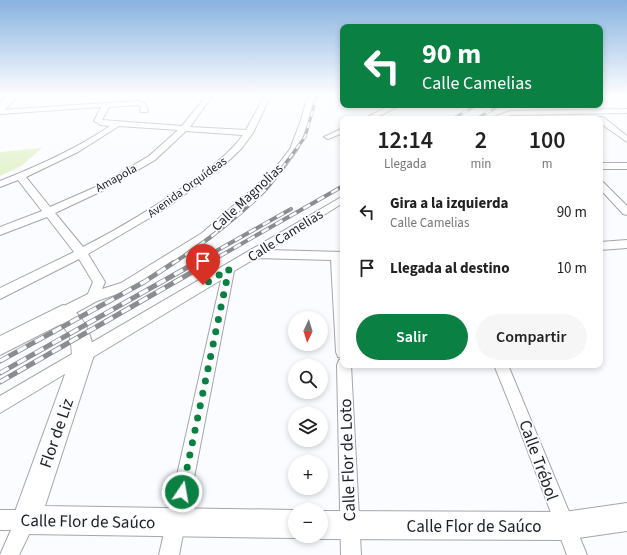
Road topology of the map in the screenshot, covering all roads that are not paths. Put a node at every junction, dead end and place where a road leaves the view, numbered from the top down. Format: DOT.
graph roads {
  1 [pos="98,121"];
  2 [pos="190,121"];
  3 [pos="255,121"];
  4 [pos="305,121"];
  5 [pos="603,121"];
  6 [pos="117,124"];
  7 [pos="185,128"];
  8 [pos="340,131"];
  9 [pos="249,133"];
  10 [pos="328,137"];
  11 [pos="627,140"];
  12 [pos="603,166"];
  13 [pos="627,166"];
  14 [pos="20,176"];
  15 [pos="0,184"];
  16 [pos="603,187"];
  17 [pos="340,201"];
  18 [pos="49,212"];
  19 [pos="627,212"];
  20 [pos="0,231"];
  21 [pos="627,244"];
  22 [pos="603,246"];
  23 [pos="82,254"];
  24 [pos="255,254"];
  25 [pos="340,256"];
  26 [pos="229,269"];
  27 [pos="0,294"];
  28 [pos="93,297"];
  29 [pos="64,313"];
  30 [pos="0,346"];
  31 [pos="83,355"];
  32 [pos="344,368"];
  33 [pos="501,368"];
  34 [pos="0,405"];
  35 [pos="627,517"];
  36 [pos="13,520"];
  37 [pos="176,522"];
  38 [pos="288,524"];
  39 [pos="328,525"];
  40 [pos="350,526"];
  41 [pos="564,526"];
  42 [pos="9,555"];
  43 [pos="170,555"];
  44 [pos="351,555"];
  45 [pos="577,555"];
  1 -- 6 [label="street"];
  2 -- 7 [label="street, Amapola"];
  3 -- 9 [label="street, Avenida Orquídeas"];
  4 -- 28 [label="street, Calle Magnolias"];
  5 -- 11 [label="street"];
  6 -- 7 [label="street"];
  6 -- 14 [label="street"];
  7 -- 9 [label="street"];
  7 -- 18 [label="street, Amapola"];
  8 -- 10 [label="street"];
  9 -- 23 [label="street, Avenida Orquídeas"];
  12 -- 13 [label="street"];
  14 -- 15 [label="street"];
  14 -- 18 [label="street"];
  16 -- 19 [label="street"];
  17 -- 24 [label="street, Calle Camelias"];
  18 -- 20 [label="street, Amapola"];
  18 -- 23 [label="street"];
  21 -- 22 [label="street"];
  23 -- 27 [label="street, Avenida Orquídeas"];
  23 -- 28 [label="street"];
  24 -- 25 [label="street"];
  24 -- 26 [label="street, Calle Camelias"];
  26 -- 31 [label="street, Calle Camelias"];
  26 -- 37 [label="street"];
  28 -- 29 [label="street, Calle Magnolias"];
  29 -- 30 [label="street"];
  29 -- 31 [label="street, Flor de Liz"];
  31 -- 34 [label="street, Calle Camelias"];
  31 -- 36 [label="street, Flor de Liz"];
  32 -- 40 [label="street, Calle Flor de Loto"];
  33 -- 41 [label="street, Calle Trébol"];
  35 -- 41 [label="street, Calle Flor de Saúco"];
  36 -- 37 [label="street, Calle Flor de Saúco"];
  36 -- 42 [label="street, Flor de Liz"];
  37 -- 38 [label="street, Calle Flor de Saúco"];
  37 -- 43 [label="street"];
  39 -- 40 [label="street, Calle Flor de Saúco"];
  40 -- 41 [label="street, Calle Flor de Saúco"];
  40 -- 44 [label="street, Calle Flor de Loto"];
  41 -- 45 [label="street, Calle Trébol"];
}
